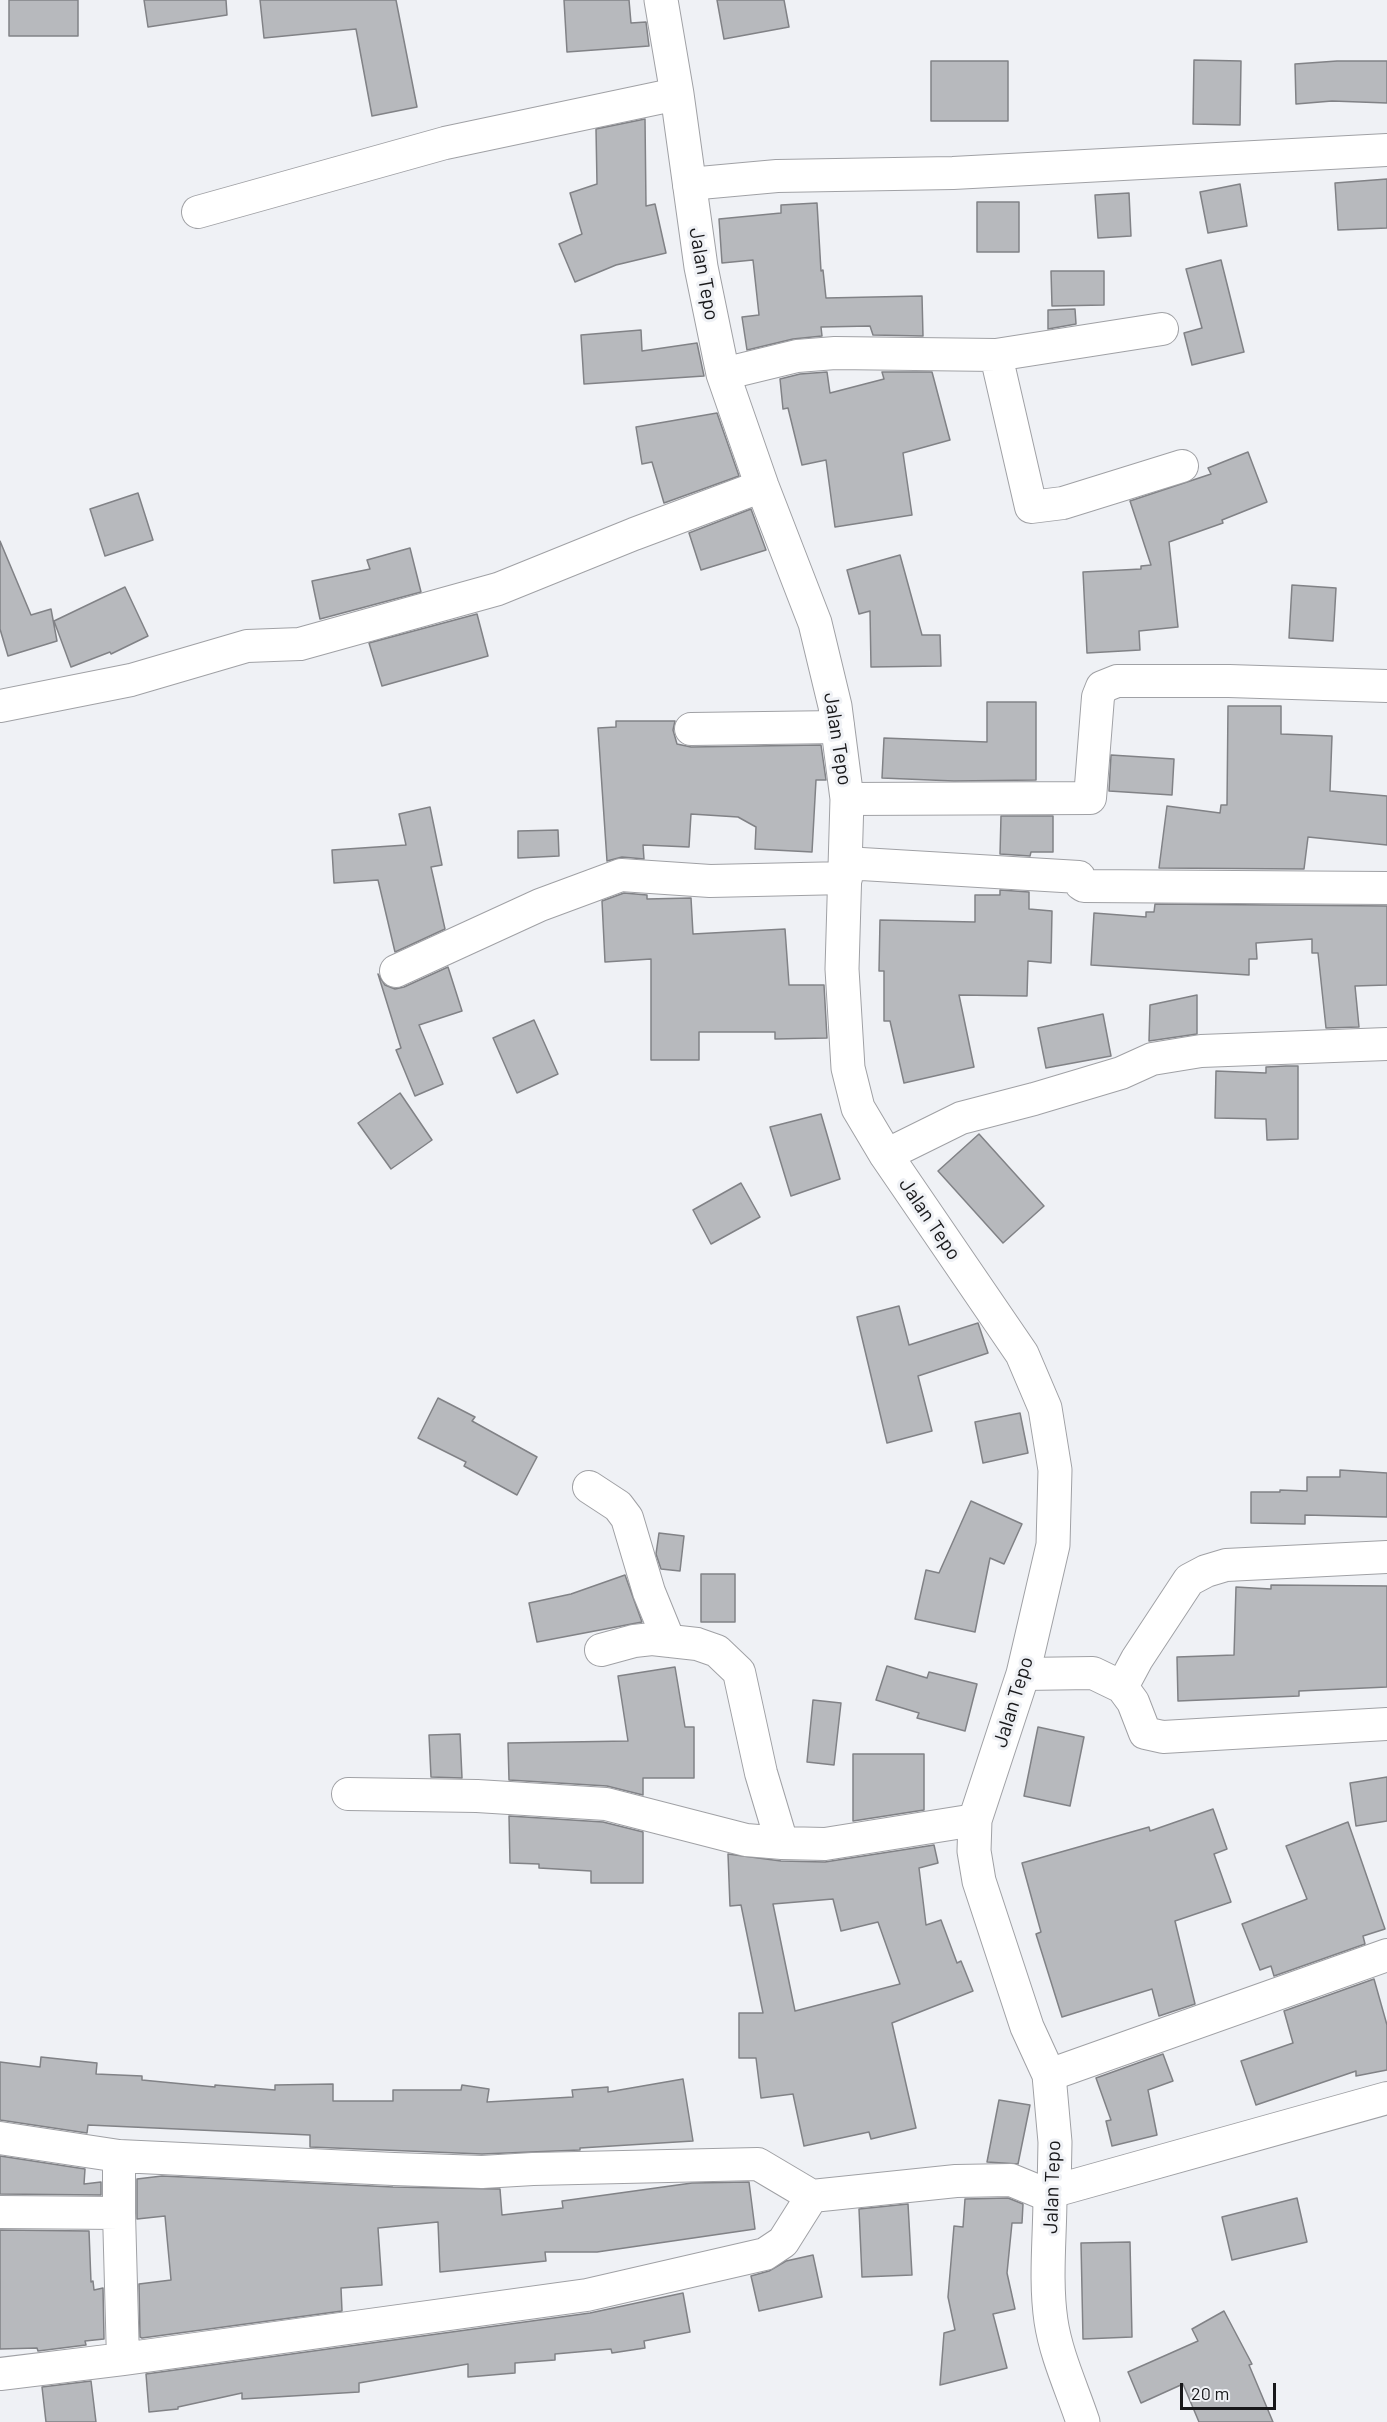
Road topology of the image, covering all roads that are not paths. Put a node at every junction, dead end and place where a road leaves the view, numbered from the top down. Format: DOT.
graph roads {
  1 [pos="661,0"];
  2 [pos="677,94"];
  3 [pos="1387,150"];
  4 [pos="689,184"];
  5 [pos="198,212"];
  6 [pos="1162,329"];
  7 [pos="996,355"];
  8 [pos="723,374"];
  9 [pos="1182,466"];
  10 [pos="762,486"];
  11 [pos="1387,686"];
  12 [pos="0,706"];
  13 [pos="838,727"];
  14 [pos="691,729"];
  15 [pos="847,799"];
  16 [pos="846,870"];
  17 [pos="1387,888"];
  18 [pos="396,971"];
  19 [pos="1387,1044"];
  20 [pos="886,1155"];
  21 [pos="589,1487"];
  22 [pos="1387,1557"];
  23 [pos="669,1641"];
  24 [pos="601,1650"];
  25 [pos="1023,1674"];
  26 [pos="1122,1688"];
  27 [pos="1387,1725"];
  28 [pos="348,1794"];
  29 [pos="975,1820"];
  30 [pos="782,1843"];
  31 [pos="1387,1955"];
  32 [pos="1049,2075"];
  33 [pos="1387,2098"];
  34 [pos="0,2138"];
  35 [pos="119,2156"];
  36 [pos="1052,2193"];
  37 [pos="812,2196"];
  38 [pos="0,2212"];
  39 [pos="118,2213"];
  40 [pos="123,2359"];
  41 [pos="0,2374"];
  42 [pos="1083,2422"];
  1 -- 2 [label="street, Jalan Tepo"];
  2 -- 4 [label="street, Jalan Tepo"];
  2 -- 5 [label="street"];
  3 -- 4 [label="street"];
  4 -- 8 [label="street, Jalan Tepo"];
  6 -- 7 [label="street"];
  7 -- 8 [label="street"];
  7 -- 9 [label="street"];
  8 -- 10 [label="street, Jalan Tepo"];
  10 -- 12 [label="street"];
  10 -- 13 [label="street, Jalan Tepo"];
  11 -- 15 [label="street"];
  13 -- 14 [label="street"];
  13 -- 15 [label="street, Jalan Tepo"];
  15 -- 16 [label="street, Jalan Tepo"];
  16 -- 17 [label="street"];
  16 -- 18 [label="street"];
  16 -- 20 [label="street, Jalan Tepo"];
  19 -- 20 [label="street"];
  20 -- 25 [label="street, Jalan Tepo"];
  21 -- 23 [label="street"];
  22 -- 26 [label="street"];
  23 -- 24 [label="street"];
  23 -- 30 [label="street"];
  25 -- 26 [label="street"];
  25 -- 29 [label="street, Jalan Tepo"];
  26 -- 27 [label="street"];
  28 -- 30 [label="street"];
  29 -- 30 [label="street"];
  29 -- 32 [label="street, Jalan Tepo"];
  31 -- 32 [label="street"];
  32 -- 36 [label="street, Jalan Tepo"];
  33 -- 36 [label="street"];
  34 -- 35 [label="street"];
  35 -- 37 [label="street"];
  35 -- 39 [label="street"];
  36 -- 37 [label="street"];
  36 -- 42 [label="street, Jalan Tepo"];
  37 -- 40 [label="street"];
  38 -- 39 [label="street"];
  39 -- 40 [label="street"];
  40 -- 41 [label="street"];
}
